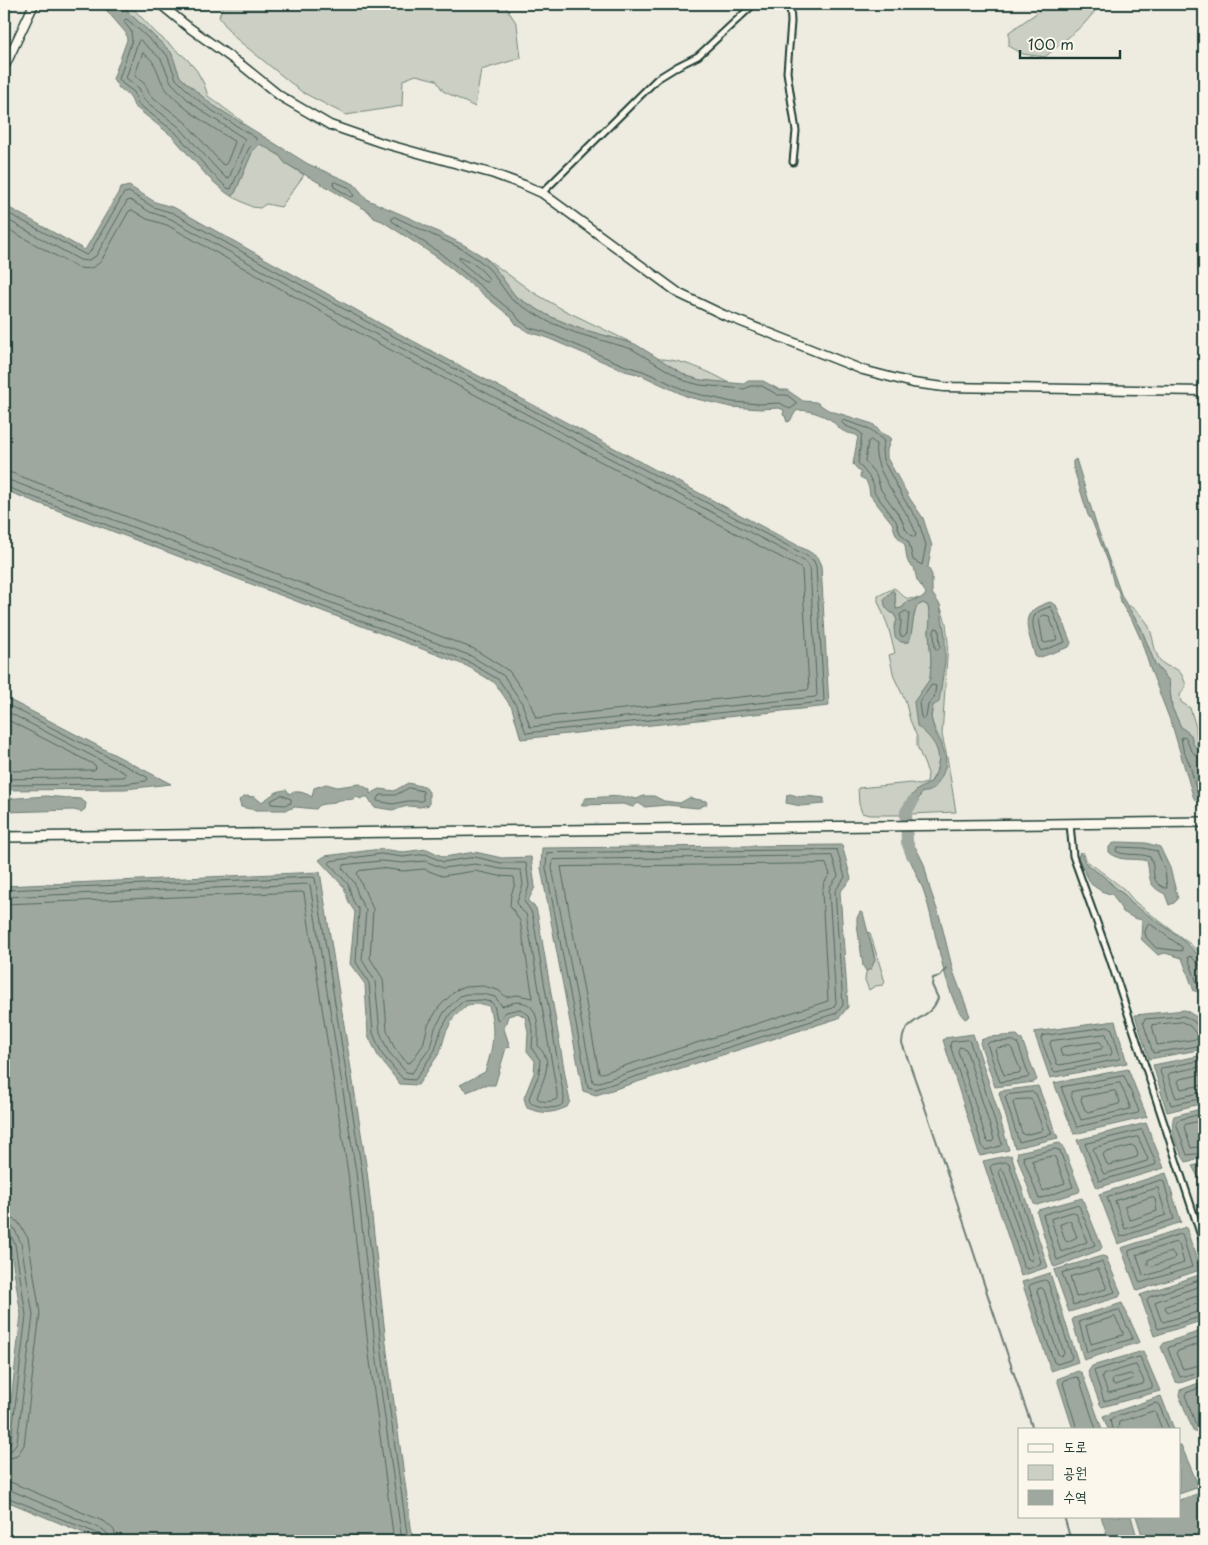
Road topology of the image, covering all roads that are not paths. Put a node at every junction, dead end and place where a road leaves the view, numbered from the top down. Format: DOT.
graph roads {
  1 [pos="34,4"];
  2 [pos="160,4"];
  3 [pos="754,4"];
  4 [pos="790,4"];
  5 [pos="4,68"];
  6 [pos="793,162"];
  7 [pos="542,193"];
  8 [pos="1204,391"];
  9 [pos="1204,822"];
  10 [pos="1070,824"];
  11 [pos="4,837"];
  12 [pos="1204,1245"];
  1 -- 5 [label="main road"];
  2 -- 7 [label="main road"];
  3 -- 7 [label="street"];
  4 -- 6 [label="street"];
  7 -- 8 [label="main road"];
  9 -- 10 [label="main road"];
  10 -- 11 [label="main road"];
  10 -- 12 [label="street"];
}
